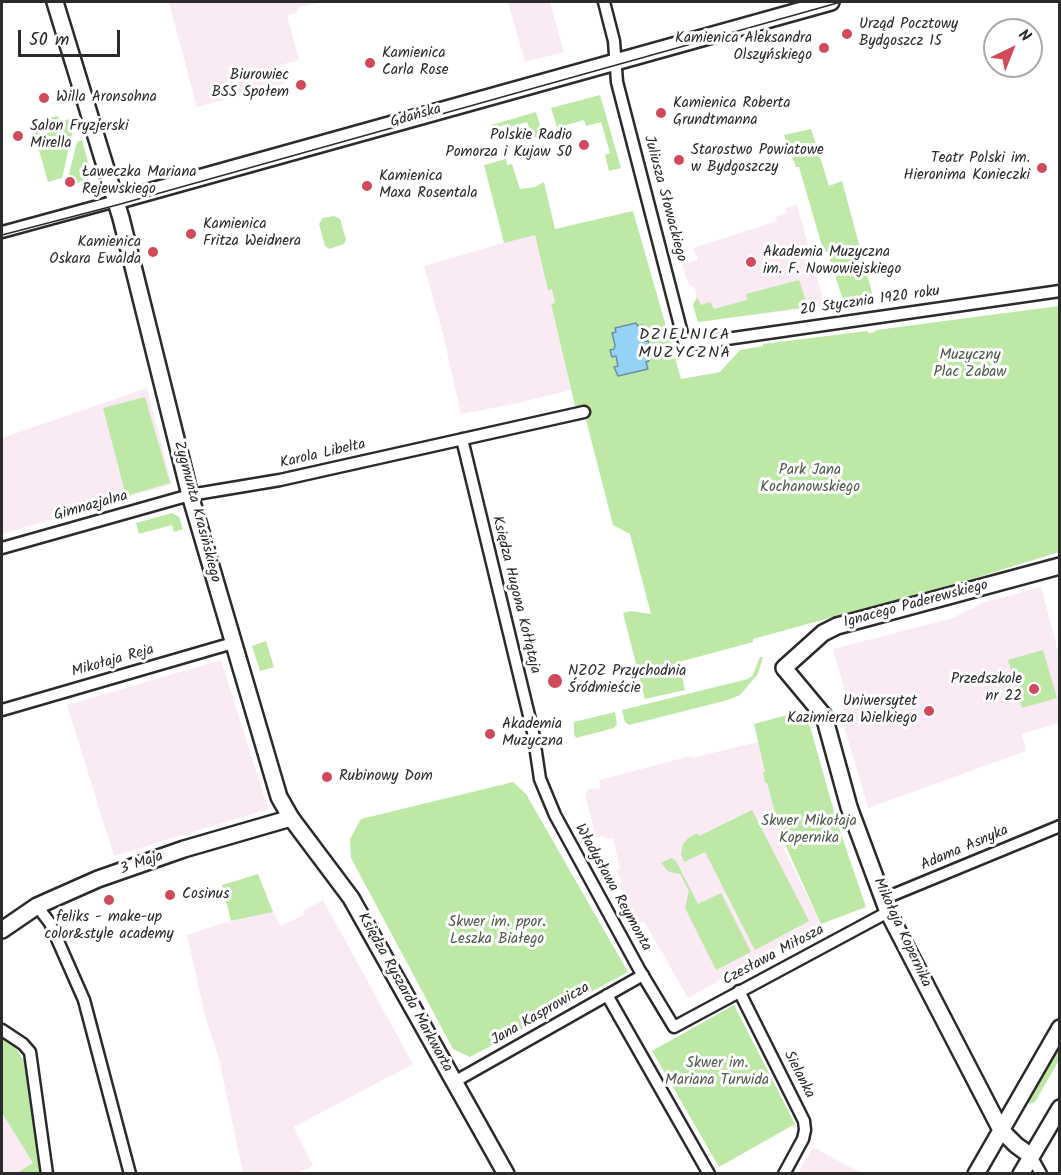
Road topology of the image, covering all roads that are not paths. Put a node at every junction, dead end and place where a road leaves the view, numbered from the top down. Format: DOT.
graph roads {
  1 [pos="55,2"];
  2 [pos="604,2"];
  3 [pos="831,2"];
  4 [pos="617,61"];
  5 [pos="116,201"];
  6 [pos="2,232"];
  7 [pos="1059,291"];
  8 [pos="685,345"];
  9 [pos="584,412"];
  10 [pos="462,439"];
  11 [pos="190,495"];
  12 [pos="2,548"];
  13 [pos="1059,566"];
  14 [pos="233,644"];
  15 [pos="784,668"];
  16 [pos="2,710"];
  17 [pos="537,758"];
  18 [pos="291,818"];
  19 [pos="1059,826"];
  20 [pos="37,906"];
  21 [pos="885,906"];
  22 [pos="2,930"];
  23 [pos="643,975"];
  24 [pos="739,991"];
  25 [pos="608,995"];
  26 [pos="674,1027"];
  27 [pos="1059,1028"];
  28 [pos="2,1030"];
  29 [pos="460,1079"];
  30 [pos="1059,1108"];
  31 [pos="1001,1130"];
  32 [pos="1031,1156"];
  33 [pos="48,1173"];
  34 [pos="130,1173"];
  35 [pos="506,1173"];
  36 [pos="710,1173"];
  37 [pos="784,1173"];
  38 [pos="976,1173"];
  39 [pos="1021,1173"];
  40 [pos="1041,1173"];
  1 -- 5 [label="street, Zygmunta Krasińskiego"];
  2 -- 4 [label="street, Juliusza Słowackiego"];
  3 -- 4 [label="street, Gdańska"];
  4 -- 5 [label="street, Gdańska"];
  4 -- 8 [label="street, Juliusza Słowackiego"];
  5 -- 6 [label="street, Gdańska"];
  5 -- 11 [label="street, Zygmunta Krasińskiego"];
  7 -- 8 [label="street, 20 Stycznia 1920 roku"];
  9 -- 10 [label="street, Karola Libelta"];
  10 -- 11 [label="street, Karola Libelta"];
  10 -- 17 [label="street, Księdza Hugona Kołłątaja"];
  11 -- 12 [label="street, Gimnazjalna"];
  11 -- 14 [label="street, Zygmunta Krasińskiego"];
  13 -- 15 [label="street, Ignacego Paderewskiego"];
  14 -- 16 [label="street, Mikołaja Reja"];
  14 -- 18 [label="street, Zygmunta Krasińskiego"];
  15 -- 21 [label="street, Mikołaja Kopernika"];
  17 -- 23 [label="street, Władysława Reymonta"];
  18 -- 20 [label="street, 3 Maja"];
  18 -- 29 [label="street, Księdza Ryszarda Markwarta"];
  19 -- 21 [label="street, Adama Asnyka"];
  20 -- 22 [label="street, 3 Maja"];
  20 -- 34 [label="street"];
  21 -- 24 [label="street, Czesława Miłosza"];
  21 -- 31 [label="street, Mikołaja Kopernika"];
  23 -- 25 [label="street, Jana Kasprowicza"];
  23 -- 26 [label="street, Władysława Reymonta"];
  24 -- 26 [label="street, Czesława Miłosza"];
  24 -- 37 [label="street, Sielanka"];
  25 -- 29 [label="street, Jana Kasprowicza"];
  25 -- 36 [label="street"];
  27 -- 31 [label="street"];
  28 -- 33 [label="street"];
  29 -- 35 [label="street, Księdza Ryszarda Markwarta"];
  30 -- 32 [label="street"];
  31 -- 32 [label="street"];
  31 -- 38 [label="street"];
  32 -- 39 [label="street"];
  32 -- 40 [label="street"];
}
